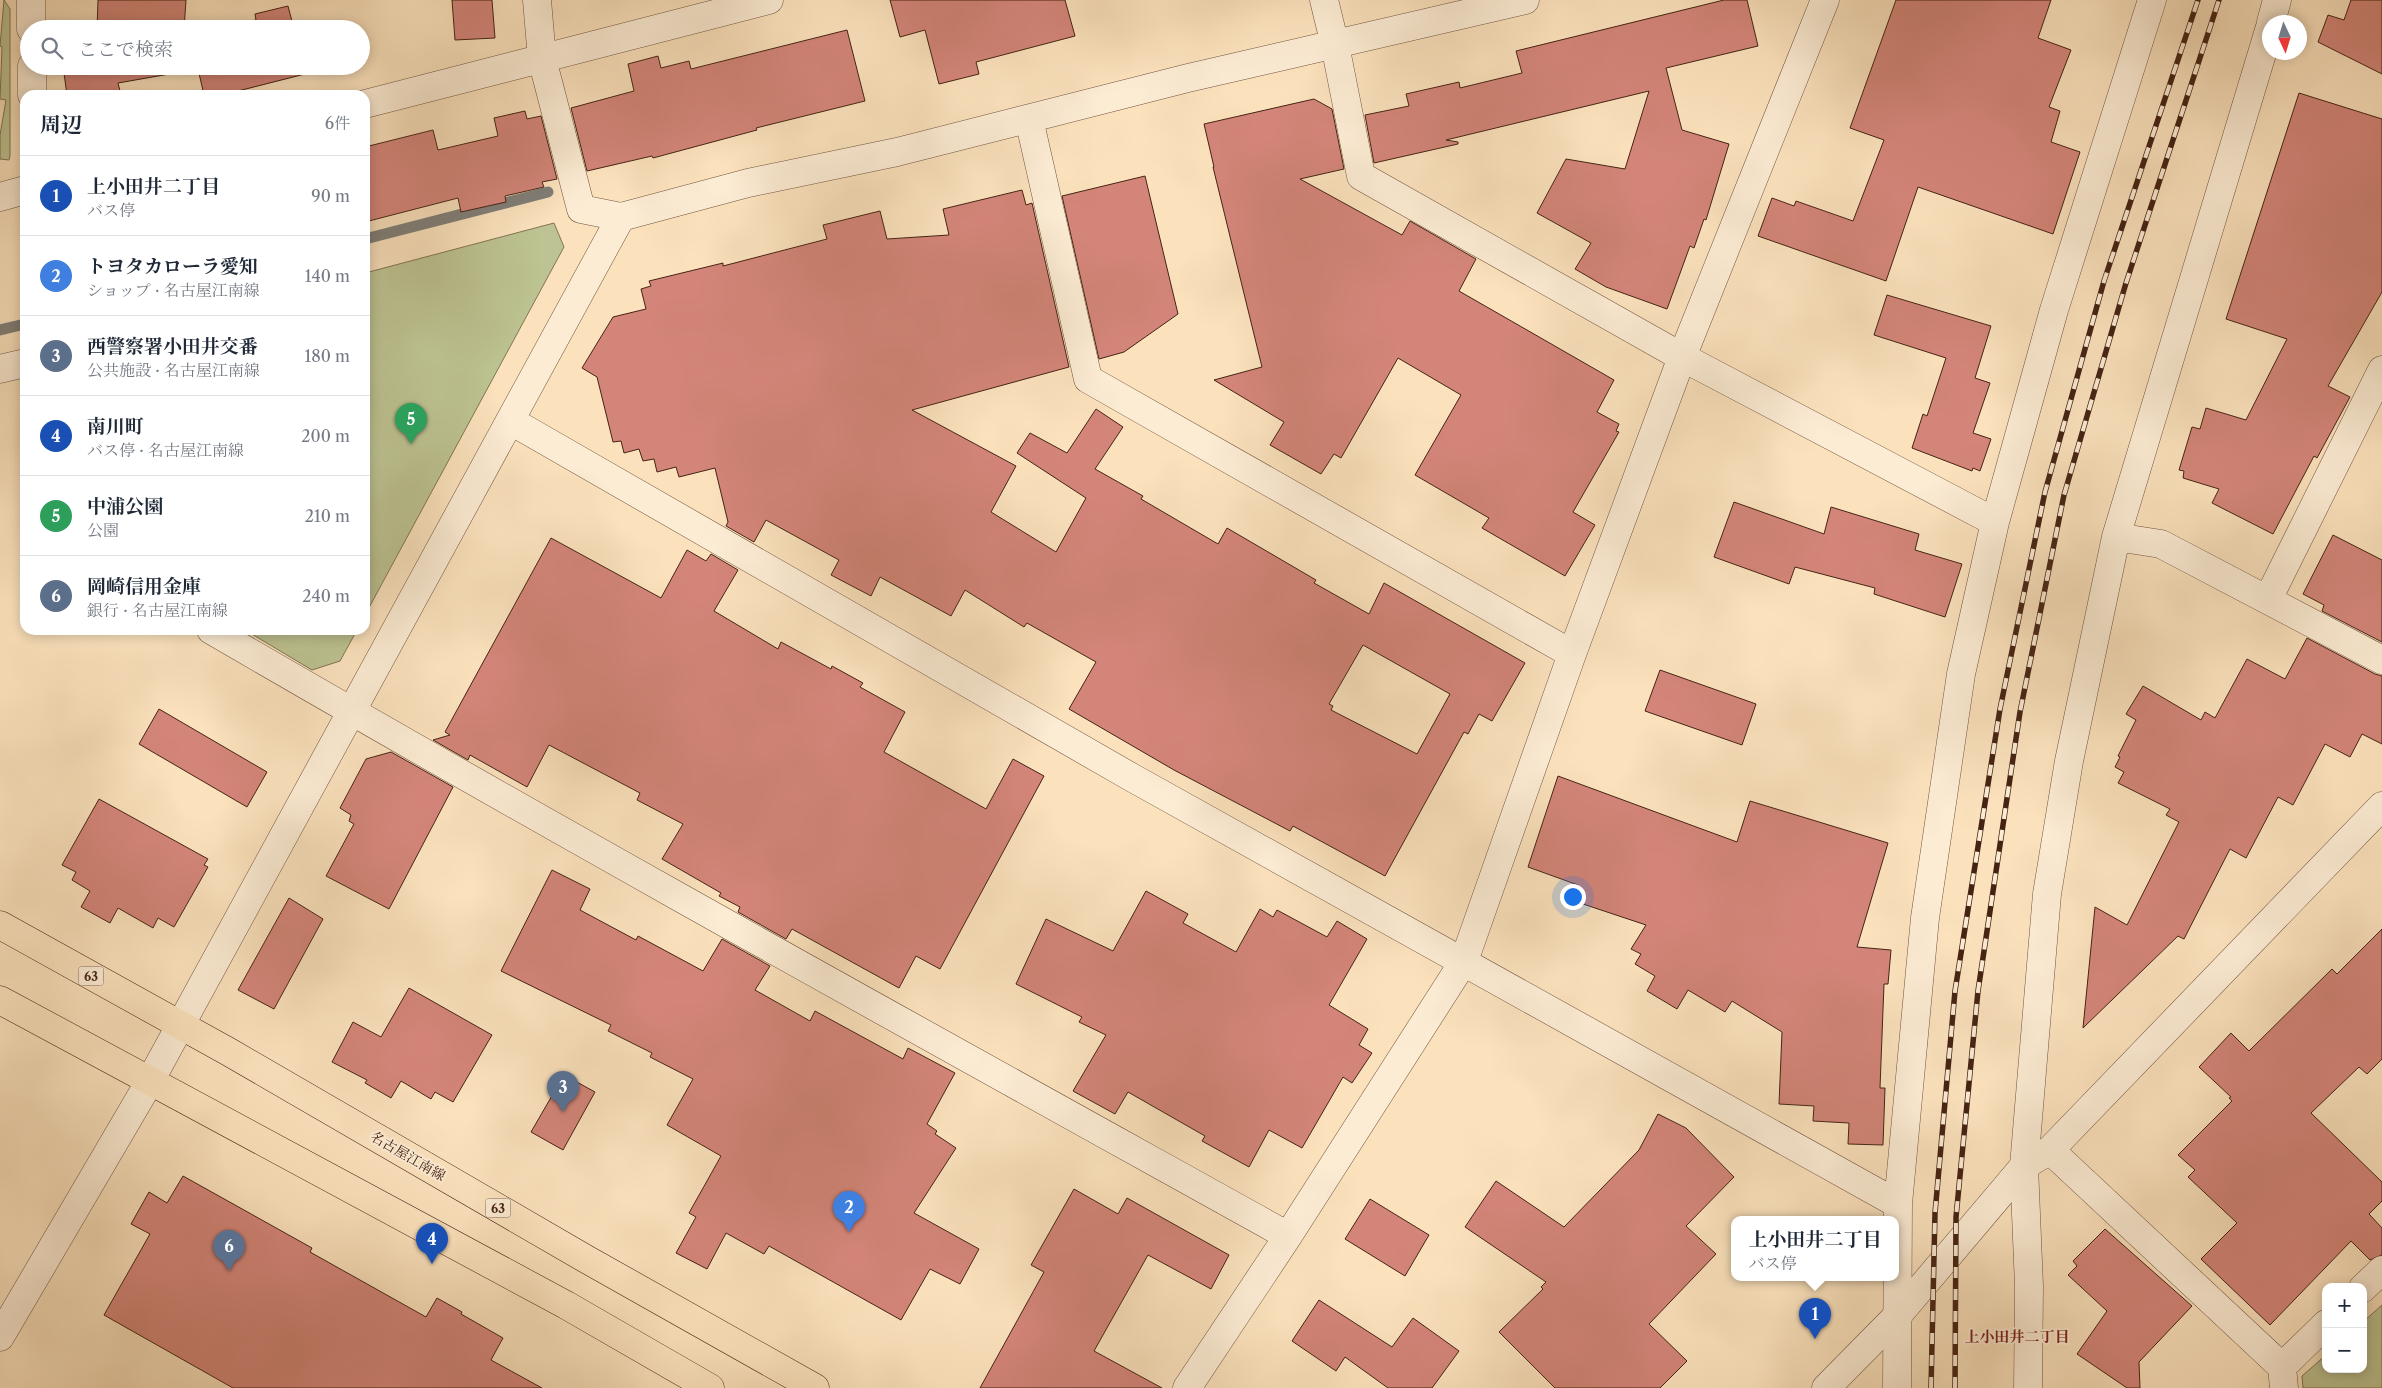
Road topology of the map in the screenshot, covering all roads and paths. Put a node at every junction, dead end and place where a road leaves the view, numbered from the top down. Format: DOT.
graph roads {
  1 [pos="31,0"];
  2 [pos="537,0"];
  3 [pos="769,0"];
  4 [pos="1324,0"];
  5 [pos="1525,0"];
  6 [pos="1825,0"];
  7 [pos="2152,0"];
  8 [pos="2277,0"];
  9 [pos="2273,15"];
  10 [pos="32,20"];
  11 [pos="1336,45"];
  12 [pos="2262,53"];
  13 [pos="542,59"];
  14 [pos="32,75"];
  15 [pos="32,90"];
  16 [pos="370,103"];
  17 [pos="1029,119"];
  18 [pos="20,191"];
  19 [pos="0,197"];
  20 [pos="621,217"];
  21 [pos="1682,357"];
  22 [pos="20,364"];
  23 [pos="0,369"];
  24 [pos="2382,370"];
  25 [pos="511,421"];
  26 [pos="1995,522"];
  27 [pos="2116,537"];
  28 [pos="2268,599"];
  29 [pos="220,635"];
  30 [pos="1572,654"];
  31 [pos="2382,660"];
  32 [pos="351,711"];
  33 [pos="2382,806"];
  34 [pos="0,926"];
  35 [pos="1464,961"];
  36 [pos="0,1000"];
  37 [pos="182,1026"];
  38 [pos="150,1081"];
  39 [pos="2050,1150"];
  40 [pos="2024,1166"];
  41 [pos="1898,1204"];
  42 [pos="1898,1216"];
  43 [pos="1288,1236"];
  44 [pos="2382,1270"];
  45 [pos="1898,1281"];
  46 [pos="2367,1284"];
  47 [pos="1898,1315"];
  48 [pos="2323,1328"];
  49 [pos="0,1338"];
  50 [pos="2283,1377"];
  51 [pos="710,1388"];
  52 [pos="815,1388"];
  53 [pos="1187,1388"];
  54 [pos="1826,1388"];
  55 [pos="1897,1388"];
  56 [pos="2028,1388"];
  1 -- 10 [label="street"];
  2 -- 13 [label="street"];
  3 -- 13 [label="street"];
  4 -- 11 [label="street"];
  5 -- 11 [label="street"];
  6 -- 21 [label="street"];
  7 -- 26 [label="street"];
  8 -- 9 [label="street"];
  11 -- 17 [label="street"];
  11 -- 21 [label="street"];
  12 -- 27 [label="street"];
  13 -- 16 [label="street"];
  13 -- 20 [label="street"];
  14 -- 15 [label="street"];
  17 -- 20 [label="street"];
  17 -- 30 [label="street"];
  18 -- 19 [label="street"];
  20 -- 25 [label="street"];
  21 -- 26 [label="street"];
  21 -- 30 [label="street"];
  22 -- 23 [label="street"];
  24 -- 28 [label="street"];
  25 -- 32 [label="street"];
  25 -- 35 [label="street"];
  26 -- 41 [label="street"];
  27 -- 28 [label="street"];
  27 -- 40 [label="street"];
  28 -- 31 [label="street"];
  29 -- 32 [label="street"];
  30 -- 35 [label="street"];
  32 -- 37 [label="street"];
  32 -- 43 [label="street"];
  33 -- 39 [label="street"];
  34 -- 37 [label="main road, 名古屋江南線 / 63"];
  35 -- 41 [label="street"];
  35 -- 43 [label="street"];
  36 -- 38 [label="main road"];
  37 -- 38 [label="street"];
  37 -- 52 [label="main road, 名古屋江南線 / 63"];
  38 -- 49 [label="street"];
  38 -- 51 [label="main road"];
  39 -- 40 [label="street"];
  39 -- 50 [label="street"];
  40 -- 47 [label="street"];
  40 -- 56 [label="street"];
  41 -- 42 [label="street"];
  43 -- 53 [label="street"];
  44 -- 46 [label="street"];
  45 -- 47 [label="street"];
  47 -- 54 [label="street"];
  47 -- 55 [label="street"];
  48 -- 50 [label="street"];
}
